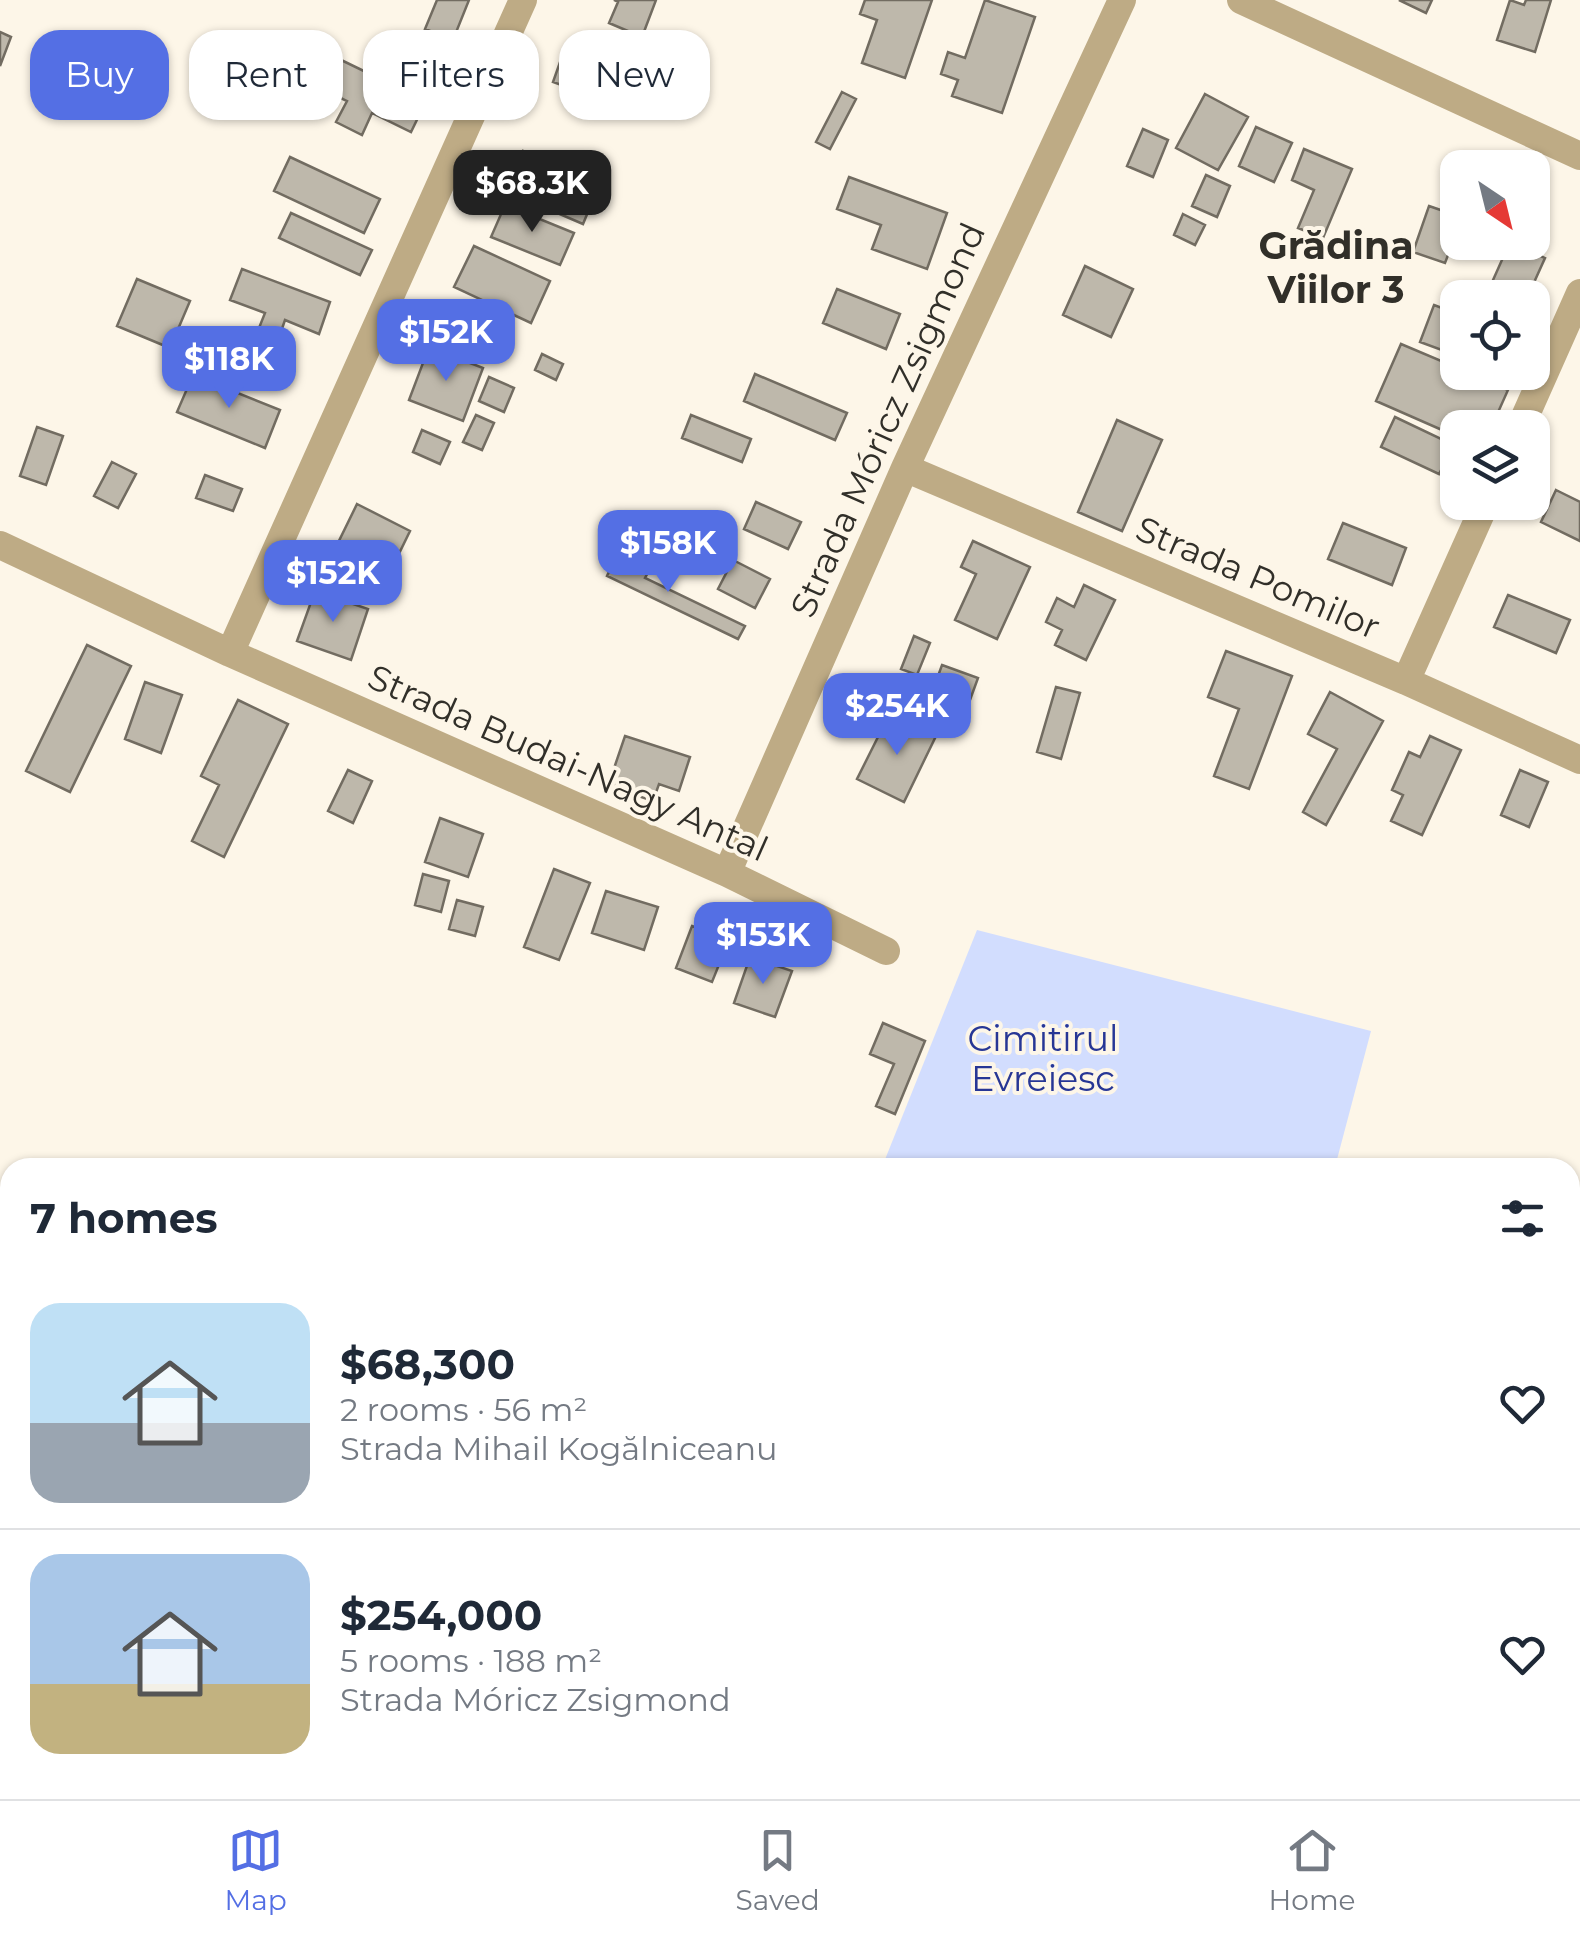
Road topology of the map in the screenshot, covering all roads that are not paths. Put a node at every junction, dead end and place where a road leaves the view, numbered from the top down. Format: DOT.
graph roads {
  1 [pos="523,0"];
  2 [pos="1122,0"];
  3 [pos="1241,0"];
  4 [pos="1580,156"];
  5 [pos="1580,293"];
  6 [pos="1528,410"];
  7 [pos="905,468"];
  8 [pos="1478,520"];
  9 [pos="0,545"];
  10 [pos="230,653"];
  11 [pos="1406,681"];
  12 [pos="1580,760"];
  13 [pos="727,873"];
  14 [pos="886,951"];
  1 -- 10 [label="street"];
  2 -- 7 [label="street, Strada Móricz Zsigmond"];
  3 -- 4 [label="street"];
  5 -- 6 [label="street"];
  7 -- 11 [label="street, Strada Pomilor"];
  7 -- 13 [label="street, Strada Móricz Zsigmond"];
  8 -- 11 [label="street"];
  9 -- 10 [label="street, Strada Budai-Nagy Antal"];
  10 -- 13 [label="street, Strada Budai-Nagy Antal"];
  11 -- 12 [label="street, Strada Pomilor"];
  13 -- 14 [label="street, Strada Budai-Nagy Antal"];
}
